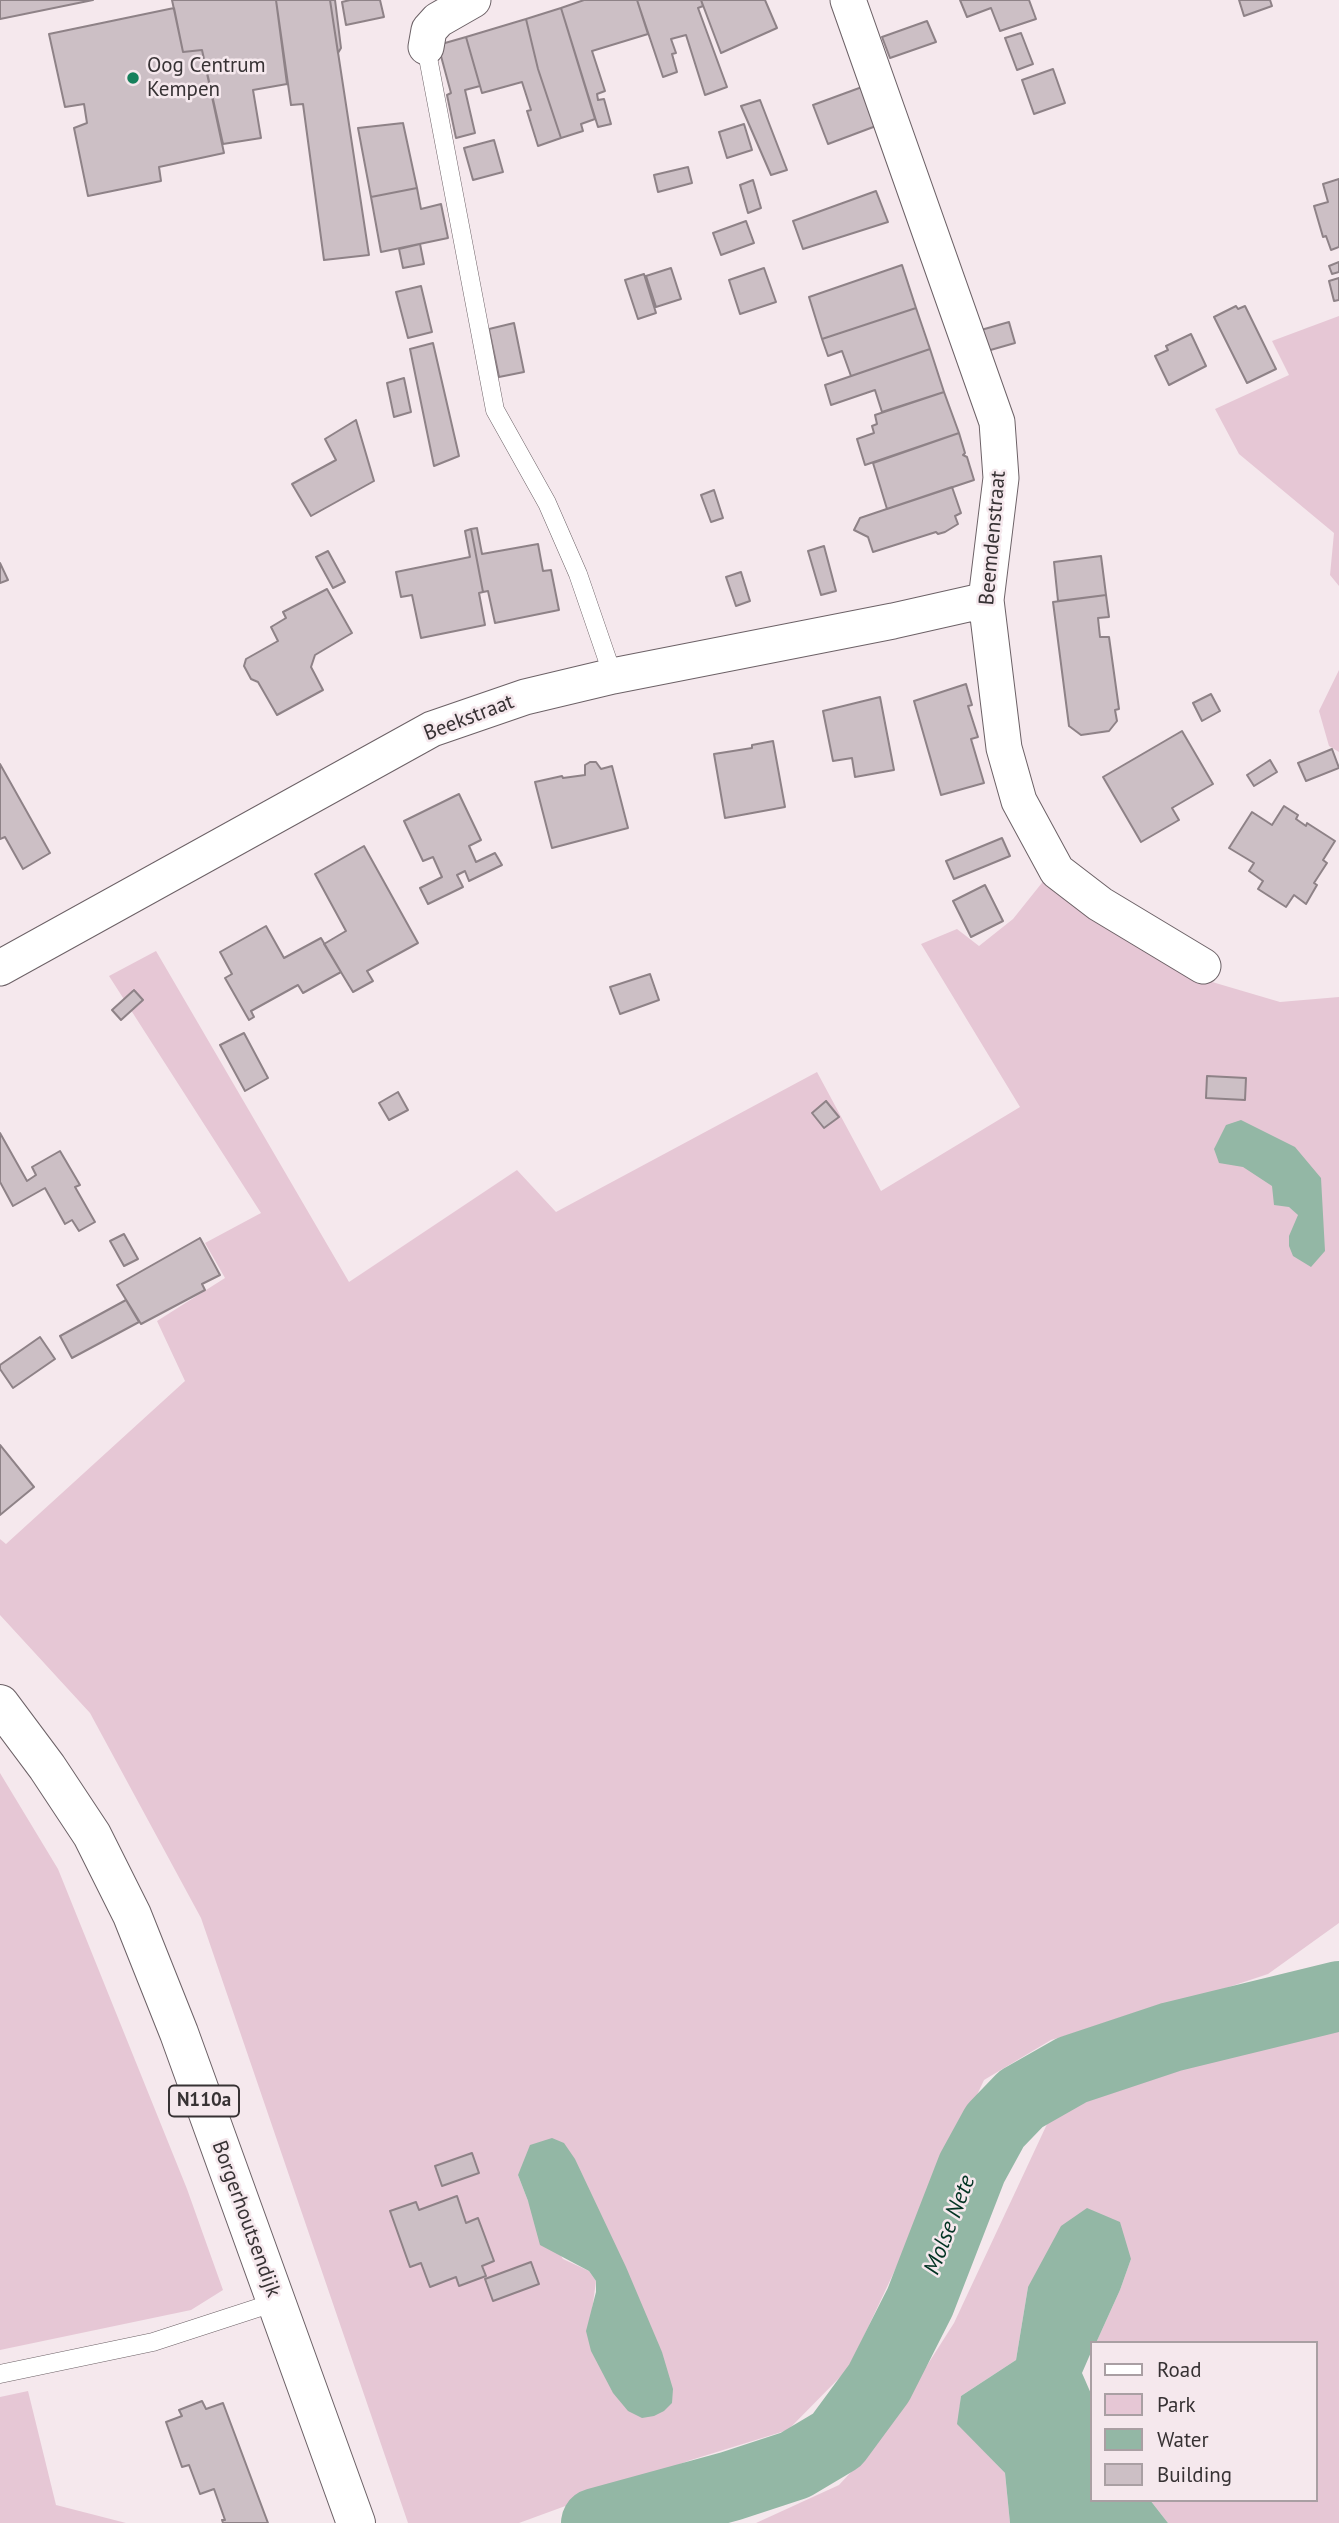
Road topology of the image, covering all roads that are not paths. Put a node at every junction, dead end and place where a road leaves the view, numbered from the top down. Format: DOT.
graph roads {
  1 [pos="473,0"];
  2 [pos="848,0"];
  3 [pos="426,47"];
  4 [pos="986,600"];
  5 [pos="613,676"];
  6 [pos="1203,966"];
  7 [pos="0,968"];
  8 [pos="0,1704"];
  9 [pos="276,2302"];
  10 [pos="0,2374"];
  11 [pos="356,2523"];
  1 -- 3 [label="street"];
  2 -- 4 [label="street, Beemdenstraat"];
  3 -- 5 [label="lane"];
  4 -- 5 [label="street, Beekstraat"];
  4 -- 6 [label="street, Beemdenstraat"];
  5 -- 7 [label="street, Beekstraat"];
  8 -- 9 [label="main road, Borgerhoutsendijk / N110a"];
  9 -- 10 [label="lane"];
  9 -- 11 [label="main road, Borgerhoutsendijk / N110a"];
}
